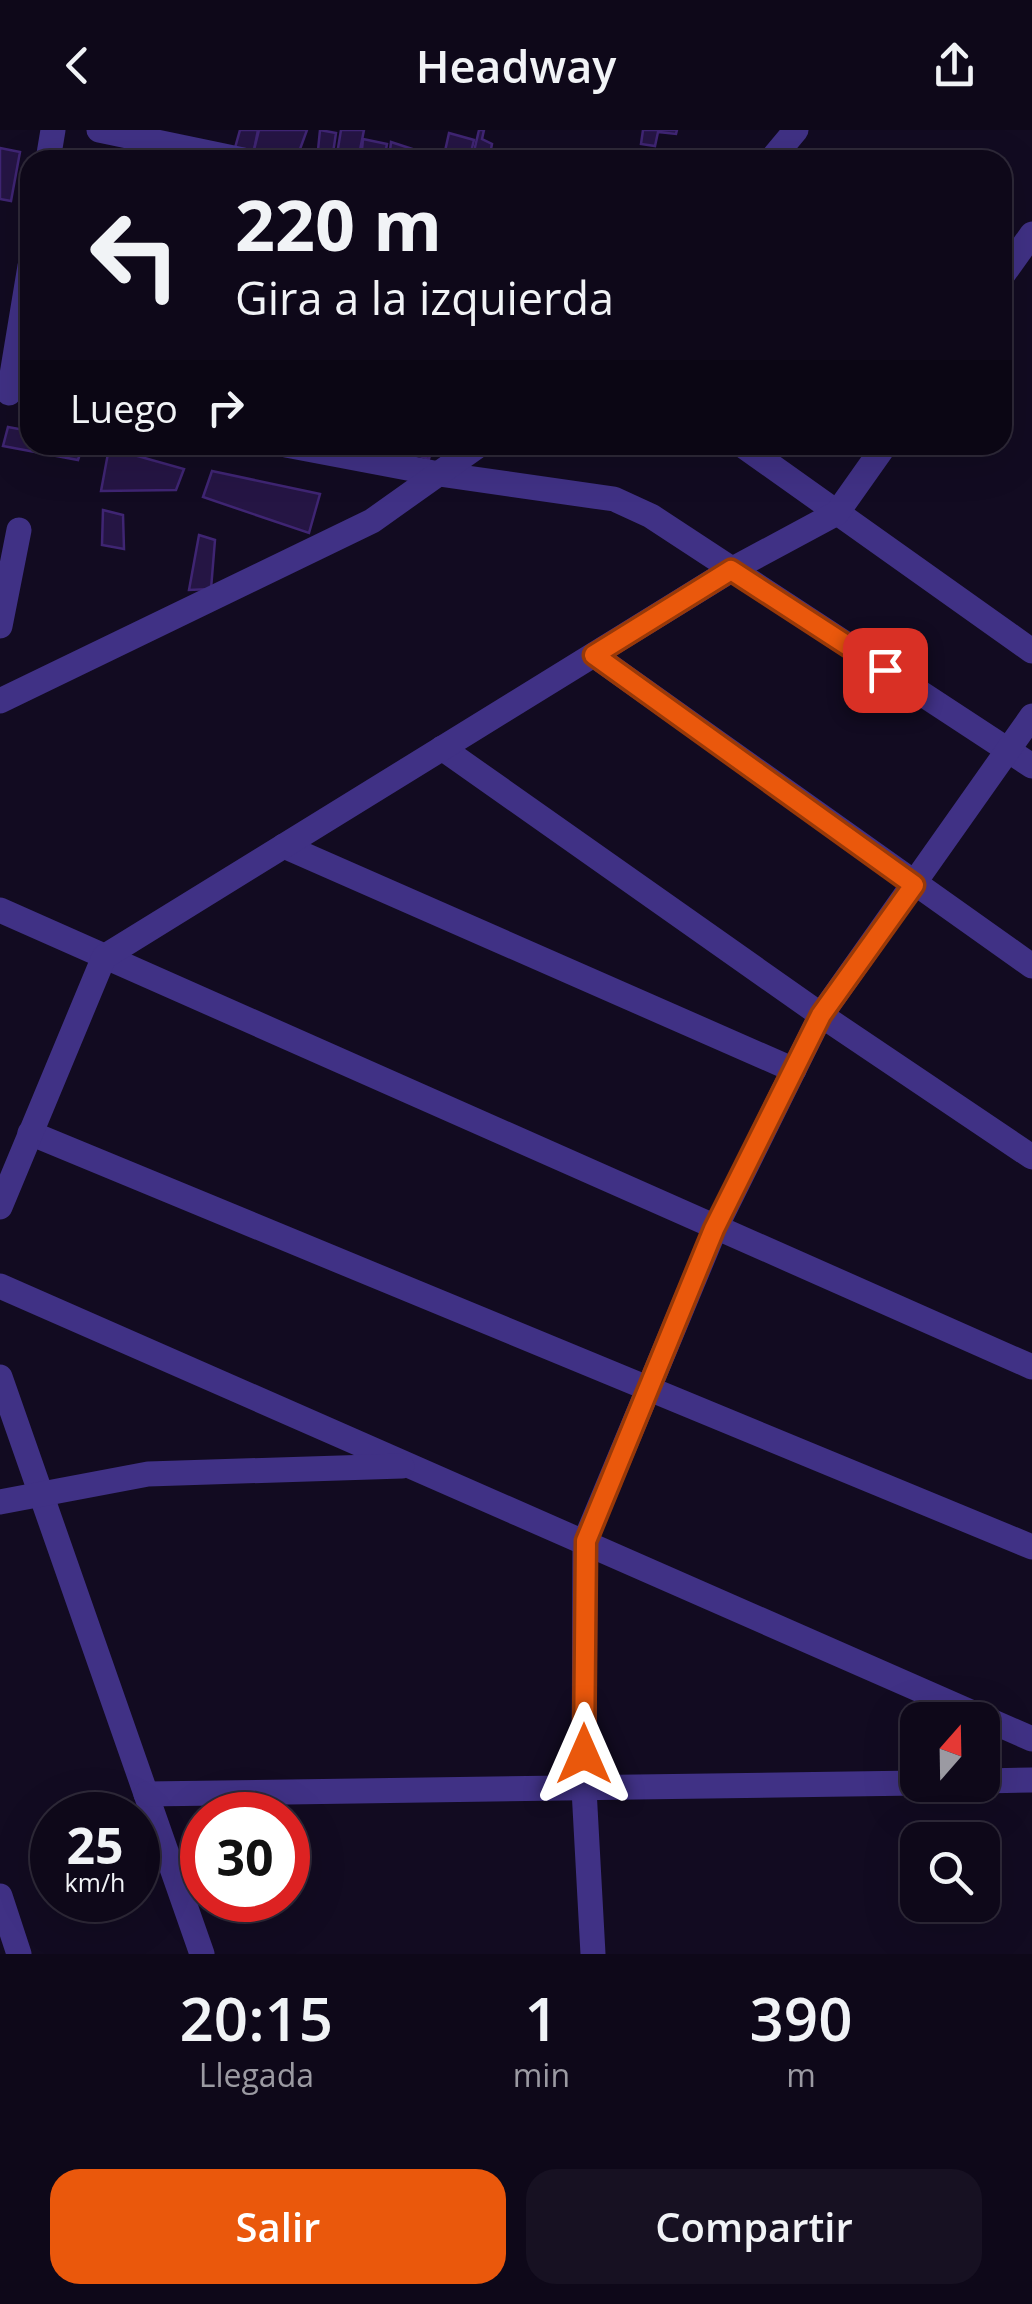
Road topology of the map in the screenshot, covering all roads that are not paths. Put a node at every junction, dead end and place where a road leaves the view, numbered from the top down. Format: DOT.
graph roads {
  1 [pos="98,130"];
  2 [pos="796,130"];
  3 [pos="195,150"];
  4 [pos="779,150"];
  5 [pos="1032,234"];
  6 [pos="1012,262"];
  7 [pos="20,341"];
  8 [pos="13,394"];
  9 [pos="339,455"];
  10 [pos="465,455"];
  11 [pos="756,455"];
  12 [pos="878,455"];
  13 [pos="439,474"];
  14 [pos="838,513"];
  15 [pos="19,530"];
  16 [pos="731,570"];
  17 [pos="0,626"];
  18 [pos="1032,651"];
  19 [pos="594,655"];
  20 [pos="0,701"];
  21 [pos="1032,716"];
  22 [pos="442,748"];
  23 [pos="1009,751"];
  24 [pos="1032,766"];
  25 [pos="284,846"];
  26 [pos="914,885"];
  27 [pos="0,910"];
  28 [pos="104,957"];
  29 [pos="1032,966"];
  30 [pos="821,1015"];
  31 [pos="794,1070"];
  32 [pos="30,1133"];
  33 [pos="1032,1157"];
  34 [pos="0,1207"];
  35 [pos="714,1229"];
  36 [pos="0,1286"];
  37 [pos="1032,1368"];
  38 [pos="0,1376"];
  39 [pos="649,1389"];
  40 [pos="413,1466"];
  41 [pos="40,1493"];
  42 [pos="0,1502"];
  43 [pos="586,1541"];
  44 [pos="1032,1547"];
  45 [pos="1032,1739"];
  46 [pos="1032,1780"];
  47 [pos="1000,1781"];
  48 [pos="900,1782"];
  49 [pos="584,1789"];
  50 [pos="145,1792"];
  51 [pos="160,1794"];
  52 [pos="160,1834"];
  53 [pos="0,1896"];
  54 [pos="19,1954"];
  55 [pos="202,1954"];
  56 [pos="593,1954"];
  1 -- 3 [label="street"];
  2 -- 4 [label="street"];
  5 -- 6 [label="street"];
  7 -- 8 [label="street"];
  9 -- 13 [label="street"];
  10 -- 13 [label="street"];
  11 -- 14 [label="street"];
  12 -- 14 [label="street"];
  13 -- 16 [label="street"];
  13 -- 20 [label="street"];
  14 -- 16 [label="street"];
  14 -- 18 [label="street"];
  15 -- 17 [label="street"];
  16 -- 19 [label="street"];
  16 -- 23 [label="street"];
  19 -- 22 [label="street"];
  19 -- 26 [label="street"];
  21 -- 23 [label="street"];
  22 -- 25 [label="street"];
  22 -- 30 [label="street"];
  23 -- 24 [label="street"];
  23 -- 26 [label="street"];
  25 -- 28 [label="street"];
  25 -- 31 [label="street"];
  26 -- 29 [label="street"];
  26 -- 30 [label="street"];
  27 -- 28 [label="street"];
  28 -- 32 [label="street"];
  28 -- 35 [label="street"];
  30 -- 31 [label="street"];
  30 -- 33 [label="street"];
  31 -- 35 [label="street"];
  32 -- 34 [label="street"];
  32 -- 39 [label="street"];
  35 -- 37 [label="street"];
  35 -- 39 [label="street"];
  36 -- 40 [label="street"];
  38 -- 41 [label="street"];
  39 -- 43 [label="street"];
  39 -- 44 [label="street"];
  40 -- 41 [label="street"];
  40 -- 43 [label="street"];
  41 -- 42 [label="street"];
  41 -- 50 [label="street"];
  43 -- 45 [label="street"];
  43 -- 49 [label="street"];
  46 -- 47 [label="street"];
  48 -- 49 [label="street"];
  49 -- 51 [label="street"];
  49 -- 56 [label="street"];
  52 -- 55 [label="street"];
  53 -- 54 [label="street"];
}
